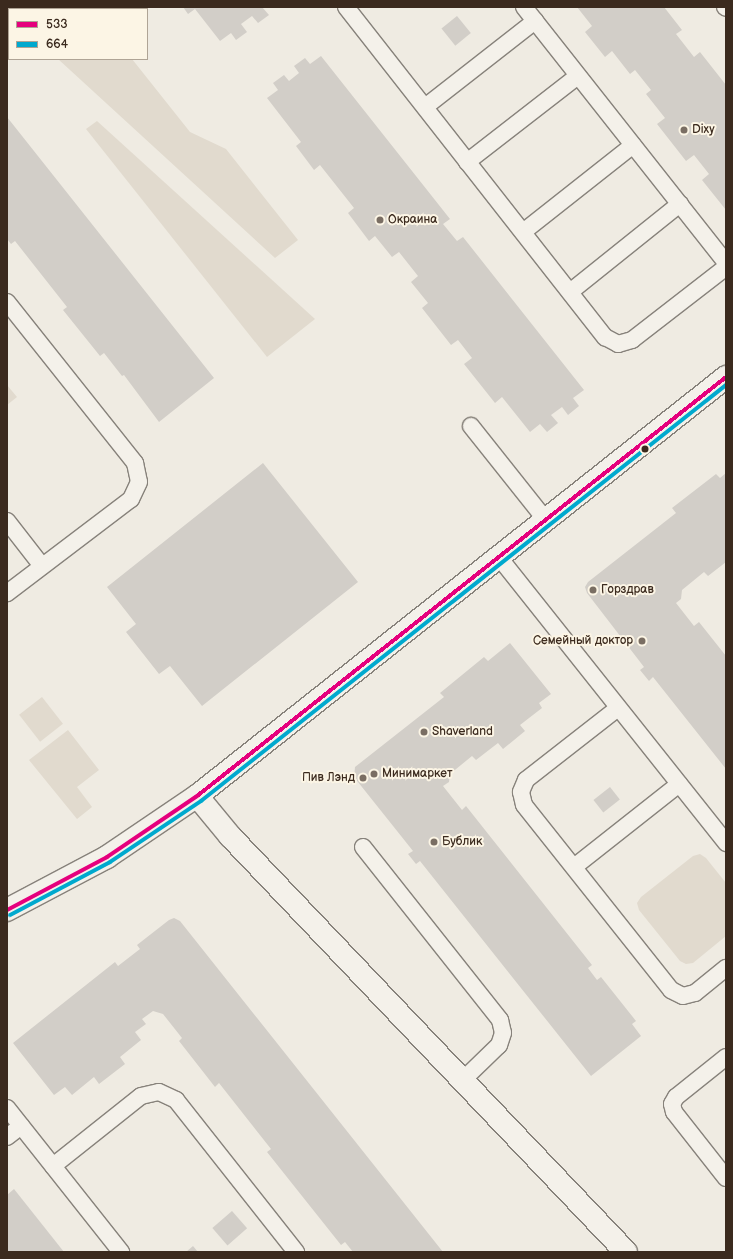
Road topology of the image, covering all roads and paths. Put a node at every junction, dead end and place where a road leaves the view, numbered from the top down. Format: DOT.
graph roads {
  1 [pos="346,7"];
  2 [pos="524,7"];
  3 [pos="535,20"];
  4 [pos="578,76"];
  5 [pos="425,107"];
  6 [pos="633,145"];
  7 [pos="467,162"];
  8 [pos="680,204"];
  9 [pos="523,232"];
  10 [pos="726,263"];
  11 [pos="726,267"];
  12 [pos="570,292"];
  13 [pos="7,302"];
  14 [pos="726,377"];
  15 [pos="471,426"];
  16 [pos="545,519"];
  17 [pos="7,521"];
  18 [pos="498,556"];
  19 [pos="42,566"];
  20 [pos="7,593"];
  21 [pos="618,708"];
  22 [pos="679,784"];
  23 [pos="197,796"];
  24 [pos="726,843"];
  25 [pos="363,847"];
  26 [pos="574,867"];
  27 [pos="7,910"];
  28 [pos="726,968"];
  29 [pos="726,1057"];
  30 [pos="463,1080"];
  31 [pos="7,1108"];
  32 [pos="21,1126"];
  33 [pos="7,1137"];
  34 [pos="53,1166"];
  35 [pos="726,1178"];
  36 [pos="121,1252"];
  37 [pos="296,1252"];
  38 [pos="626,1252"];
  1 -- 5 [label="lane"];
  2 -- 3 [label="lane"];
  3 -- 4 [label="lane"];
  3 -- 5 [label="lane"];
  4 -- 6 [label="lane"];
  4 -- 7 [label="lane"];
  5 -- 7 [label="lane"];
  6 -- 8 [label="lane"];
  6 -- 9 [label="lane"];
  7 -- 9 [label="lane"];
  8 -- 10 [label="lane"];
  8 -- 12 [label="lane"];
  9 -- 12 [label="lane"];
  11 -- 12 [label="lane"];
  13 -- 19 [label="lane"];
  14 -- 16 [label="street"];
  15 -- 16 [label="lane"];
  16 -- 18 [label="street"];
  17 -- 19 [label="lane"];
  18 -- 21 [label="lane"];
  18 -- 23 [label="street"];
  19 -- 20 [label="lane"];
  21 -- 22 [label="lane"];
  21 -- 26 [label="lane"];
  22 -- 24 [label="lane"];
  22 -- 26 [label="lane"];
  23 -- 27 [label="street"];
  23 -- 30 [label="street"];
  25 -- 30 [label="lane"];
  26 -- 28 [label="lane"];
  29 -- 35 [label="lane"];
  30 -- 38 [label="street"];
  31 -- 32 [label="lane"];
  32 -- 33 [label="lane"];
  32 -- 34 [label="lane"];
  34 -- 36 [label="lane"];
  34 -- 37 [label="lane"];
}
